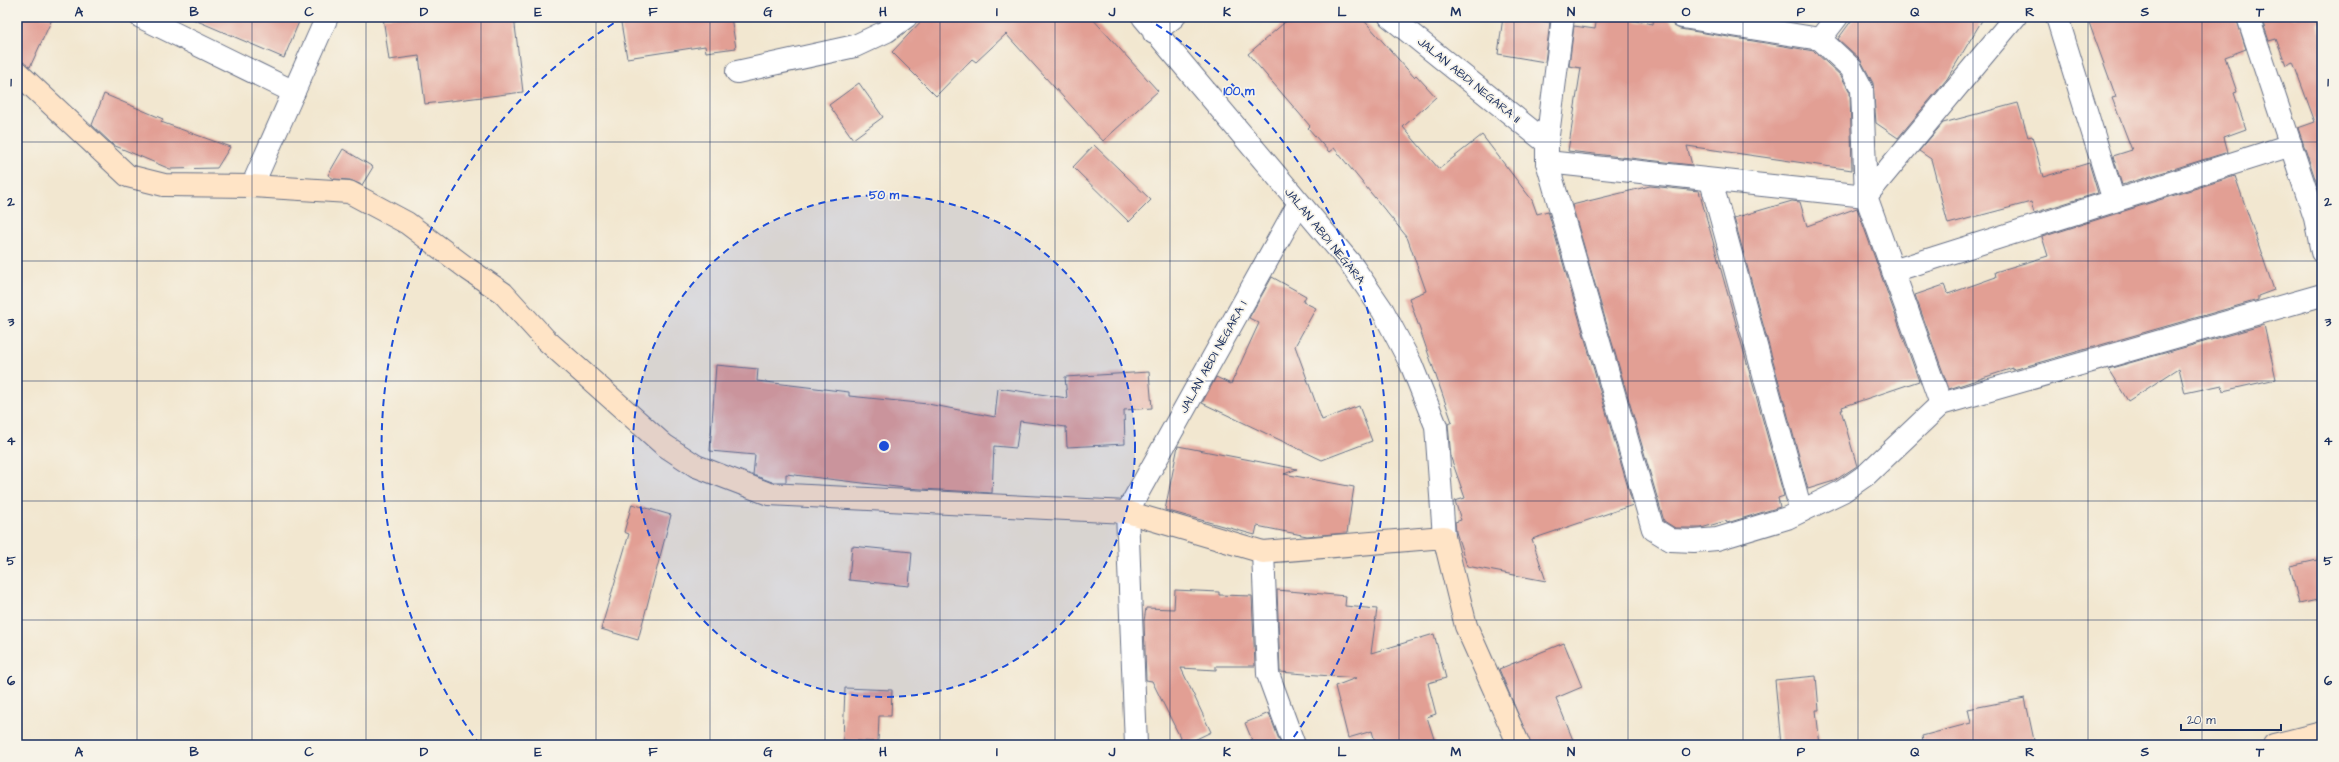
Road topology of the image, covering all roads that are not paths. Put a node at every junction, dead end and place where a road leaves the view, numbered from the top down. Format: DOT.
graph roads {
  1 [pos="327,17"];
  2 [pos="906,17"];
  3 [pos="1174,17"];
  4 [pos="1390,17"];
  5 [pos="1563,17"];
  6 [pos="1682,17"];
  7 [pos="1836,17"];
  8 [pos="2015,17"];
  9 [pos="2057,17"];
  10 [pos="2248,17"];
  11 [pos="150,19"];
  12 [pos="1149,25"];
  13 [pos="1820,39"];
  14 [pos="17,72"];
  15 [pos="737,72"];
  16 [pos="294,92"];
  17 [pos="2291,145"];
  18 [pos="1547,153"];
  19 [pos="1711,180"];
  20 [pos="252,186"];
  21 [pos="1866,196"];
  22 [pos="2114,202"];
  23 [pos="1299,203"];
  24 [pos="2318,216"];
  25 [pos="2322,252"];
  26 [pos="1893,271"];
  27 [pos="2322,295"];
  28 [pos="1941,404"];
  29 [pos="1127,512"];
  30 [pos="1801,512"];
  31 [pos="1444,537"];
  32 [pos="1263,552"];
  33 [pos="2312,738"];
  34 [pos="1136,745"];
  35 [pos="1294,745"];
  36 [pos="1519,745"];
  37 [pos="2274,745"];
  1 -- 16 [label="street"];
  2 -- 15 [label="street"];
  3 -- 12 [label="street"];
  4 -- 18 [label="street, JALAN ABDI NEGARA II"];
  5 -- 18 [label="street"];
  6 -- 13 [label="street"];
  7 -- 13 [label="street"];
  8 -- 21 [label="street"];
  9 -- 22 [label="street"];
  10 -- 17 [label="street"];
  11 -- 16 [label="street"];
  12 -- 23 [label="street, JALAN ABDI NEGARA"];
  13 -- 21 [label="street"];
  14 -- 20 [label="street"];
  16 -- 20 [label="street"];
  17 -- 22 [label="street"];
  17 -- 24 [label="street"];
  18 -- 19 [label="street"];
  18 -- 30 [label="street"];
  19 -- 21 [label="street"];
  19 -- 30 [label="street"];
  20 -- 29 [label="street"];
  21 -- 26 [label="street"];
  22 -- 26 [label="street"];
  23 -- 29 [label="street, JALAN ABDI NEGARA 1"];
  23 -- 31 [label="street, JALAN ABDI NEGARA"];
  24 -- 25 [label="street"];
  26 -- 28 [label="street"];
  27 -- 28 [label="street"];
  28 -- 30 [label="street"];
  29 -- 32 [label="street"];
  29 -- 34 [label="street"];
  31 -- 32 [label="street"];
  31 -- 36 [label="street"];
  32 -- 35 [label="street"];
  33 -- 37 [label="street"];
}
